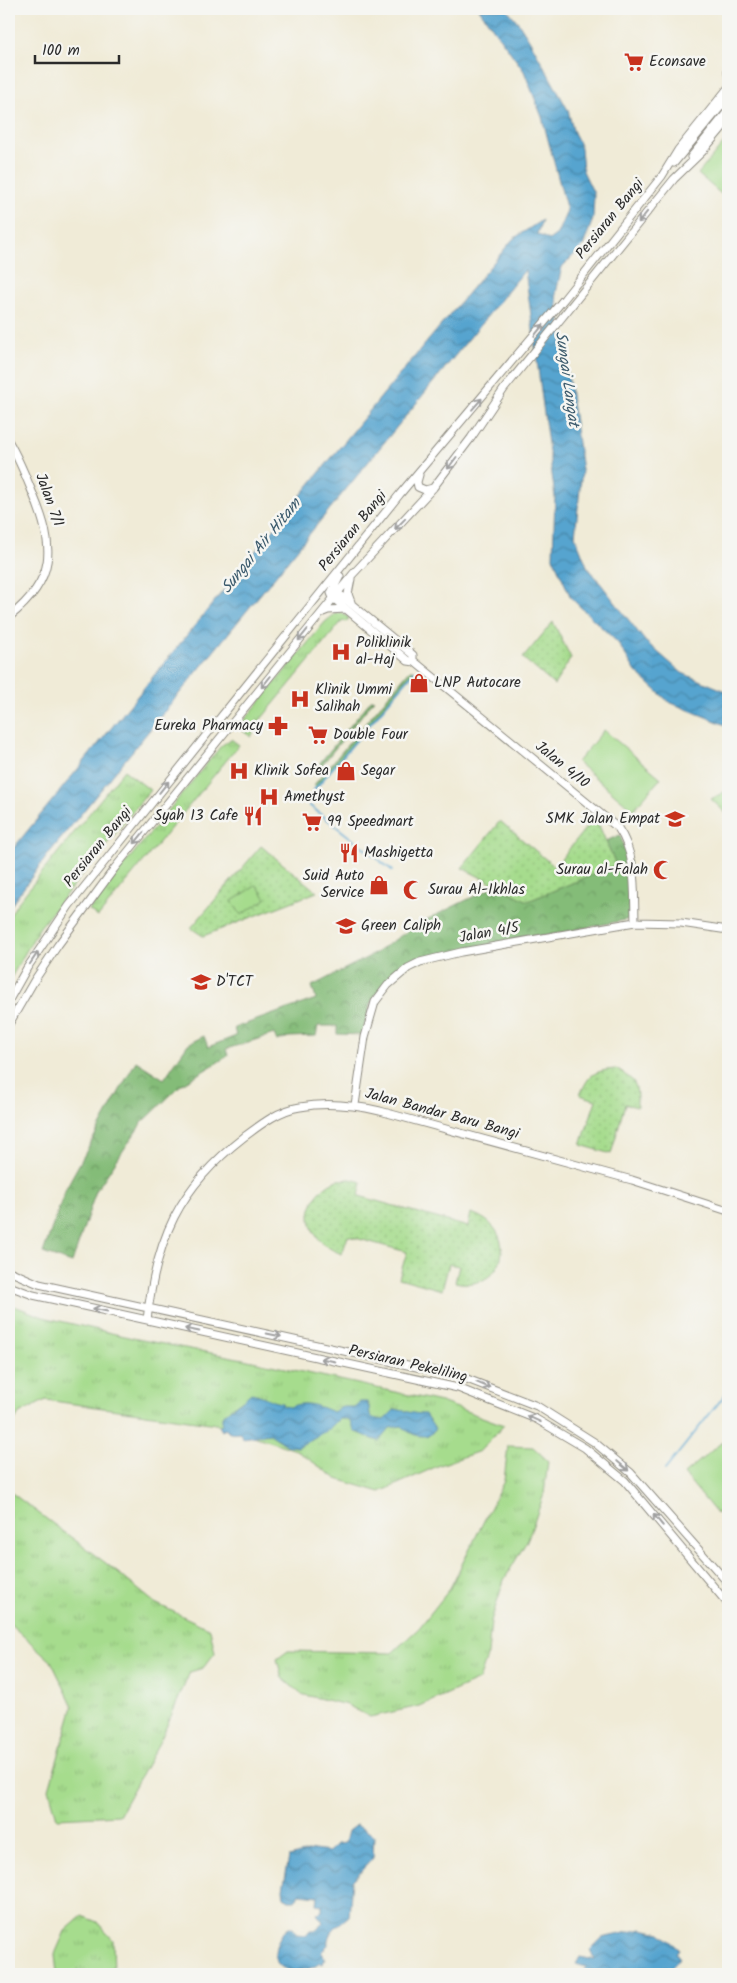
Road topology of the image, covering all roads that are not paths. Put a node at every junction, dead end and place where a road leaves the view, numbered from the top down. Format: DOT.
graph roads {
  1 [pos="728,82"];
  2 [pos="728,88"];
  3 [pos="728,98"];
  4 [pos="728,111"];
  5 [pos="728,121"];
  6 [pos="702,131"];
  7 [pos="674,179"];
  8 [pos="9,442"];
  9 [pos="422,468"];
  10 [pos="433,488"];
  11 [pos="400,494"];
  12 [pos="353,574"];
  13 [pos="334,594"];
  14 [pos="349,606"];
  15 [pos="321,613"];
  16 [pos="9,617"];
  17 [pos="273,652"];
  18 [pos="635,922"];
  19 [pos="728,930"];
  20 [pos="9,1000"];
  21 [pos="9,1024"];
  22 [pos="355,1106"];
  23 [pos="728,1211"];
  24 [pos="9,1271"];
  25 [pos="9,1286"];
  26 [pos="149,1307"];
  27 [pos="148,1320"];
  28 [pos="700,1550"];
  29 [pos="690,1558"];
  30 [pos="728,1583"];
  31 [pos="728,1604"];
  1 -- 6 [label="main road"];
  2 -- 6 [label="main road, Persiaran Bangi"];
  3 -- 6 [label="main road"];
  4 -- 6 [label="main road"];
  5 -- 7 [label="main road, Persiaran Bangi"];
  6 -- 7 [label="main road"];
  9 -- 6 [label="main road, Persiaran Bangi, one-way"];
  7 -- 10 [label="main road, Persiaran Bangi, one-way"];
  8 -- 16 [label="main road, Jalan 7/1"];
  9 -- 10 [label="main road"];
  9 -- 11 [label="main road, Persiaran Bangi"];
  10 -- 12 [label="main road, Persiaran Bangi, one-way"];
  11 -- 13 [label="main road"];
  11 -- 17 [label="main road, Persiaran Bangi"];
  12 -- 13 [label="main road, Persiaran Bangi"];
  12 -- 14 [label="main road"];
  13 -- 14 [label="main road, Jalan 4/10"];
  13 -- 15 [label="main road, Persiaran Bangi"];
  13 -- 17 [label="main road"];
  14 -- 15 [label="main road"];
  14 -- 18 [label="main road, Jalan 4/10"];
  15 -- 21 [label="main road, Persiaran Bangi, one-way"];
  20 -- 17 [label="main road, Persiaran Bangi, one-way"];
  18 -- 19 [label="main road, Jalan 4/5"];
  18 -- 22 [label="main road, Jalan 4/5"];
  22 -- 23 [label="main road, Jalan Bandar Baru Bangi"];
  22 -- 26 [label="main road, Jalan Bandar Baru Bangi"];
  24 -- 26 [label="main road, Persiaran Pekeliling"];
  27 -- 25 [label="main road, Persiaran Pekeliling, one-way"];
  26 -- 27 [label="main road, Jalan Bandar Baru Bangi"];
  26 -- 28 [label="main road, Persiaran Pekeliling, one-way"];
  29 -- 27 [label="main road, Persiaran Pekeliling, one-way"];
  28 -- 29 [label="main road"];
  28 -- 30 [label="main road, Persiaran Pekeliling"];
  29 -- 31 [label="main road, Persiaran Pekeliling"];
}
